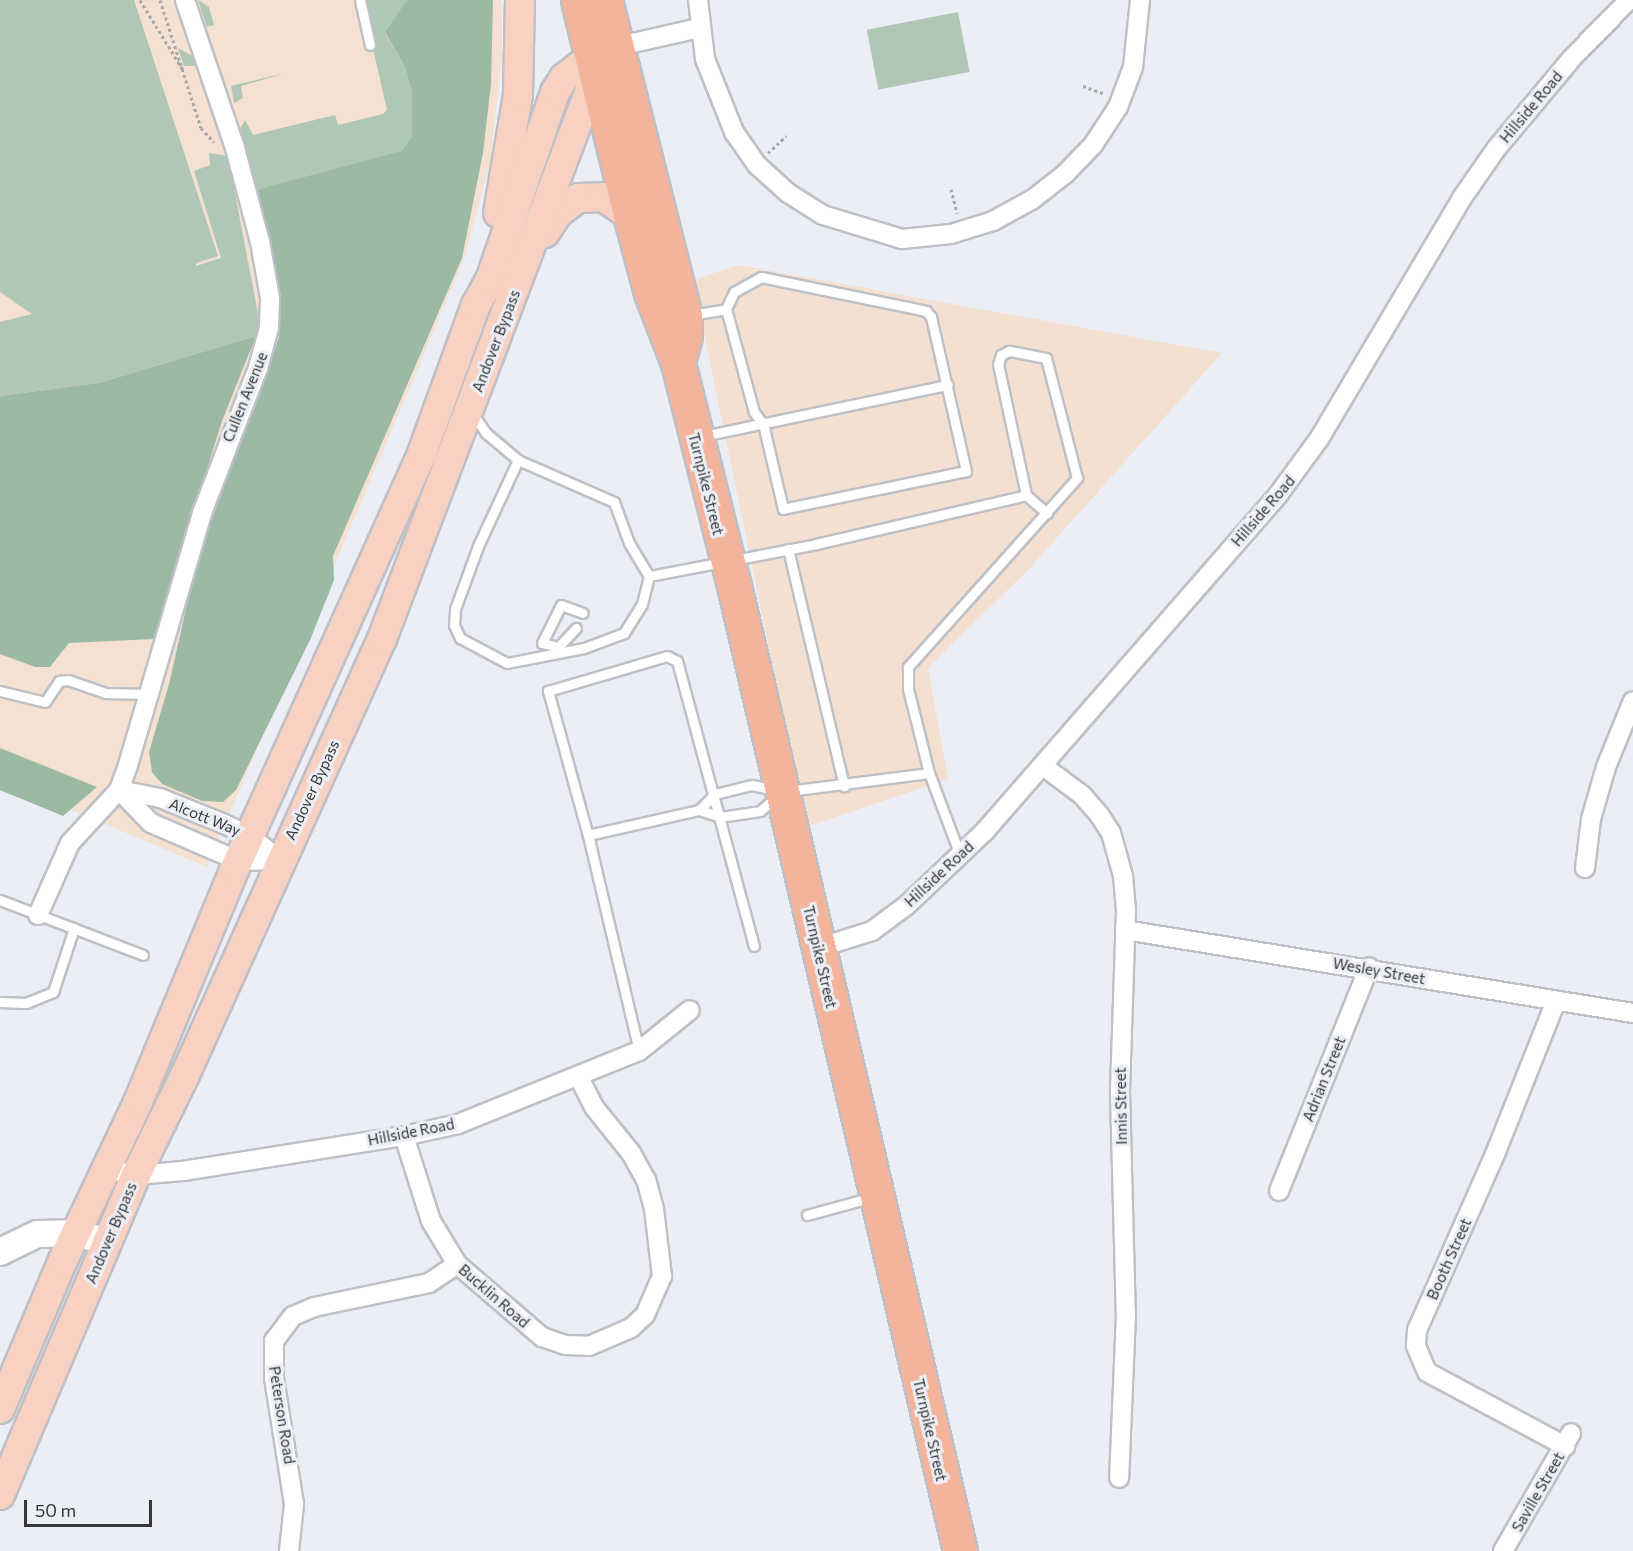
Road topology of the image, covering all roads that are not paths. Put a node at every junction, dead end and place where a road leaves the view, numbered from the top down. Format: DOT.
graph roads {
  1 [pos="185,0"];
  2 [pos="360,0"];
  3 [pos="520,0"];
  4 [pos="578,0"];
  5 [pos="605,0"];
  6 [pos="698,0"];
  7 [pos="1140,0"];
  8 [pos="1629,0"];
  9 [pos="699,28"];
  10 [pos="370,45"];
  11 [pos="601,59"];
  12 [pos="630,215"];
  13 [pos="521,274"];
  14 [pos="476,305"];
  15 [pos="726,309"];
  16 [pos="685,316"];
  17 [pos="678,363"];
  18 [pos="948,385"];
  19 [pos="470,409"];
  20 [pos="763,423"];
  21 [pos="694,438"];
  22 [pos="518,460"];
  23 [pos="1026,495"];
  24 [pos="1047,513"];
  25 [pos="788,549"];
  26 [pos="724,559"];
  27 [pos="649,576"];
  28 [pos="583,613"];
  29 [pos="576,628"];
  30 [pos="0,691"];
  31 [pos="148,694"];
  32 [pos="1633,700"];
  33 [pos="1043,766"];
  34 [pos="929,773"];
  35 [pos="844,786"];
  36 [pos="118,790"];
  37 [pos="782,792"];
  38 [pos="715,794"];
  39 [pos="699,810"];
  40 [pos="720,817"];
  41 [pos="588,835"];
  42 [pos="250,836"];
  43 [pos="960,855"];
  44 [pos="280,860"];
  45 [pos="239,861"];
  46 [pos="1585,868"];
  47 [pos="0,900"];
  48 [pos="38,915"];
  49 [pos="74,928"];
  50 [pos="1125,930"];
  51 [pos="754,946"];
  52 [pos="818,948"];
  53 [pos="143,955"];
  54 [pos="1369,967"];
  55 [pos="1556,1001"];
  56 [pos="0,1002"];
  57 [pos="690,1010"];
  58 [pos="1633,1013"];
  59 [pos="639,1051"];
  60 [pos="579,1078"];
  61 [pos="404,1136"];
  62 [pos="106,1169"];
  63 [pos="136,1175"];
  64 [pos="1279,1191"];
  65 [pos="875,1196"];
  66 [pos="807,1215"];
  67 [pos="76,1233"];
  68 [pos="107,1242"];
  69 [pos="0,1252"];
  70 [pos="457,1264"];
  71 [pos="0,1409"];
  72 [pos="1568,1439"];
  73 [pos="1119,1478"];
  74 [pos="0,1495"];
  75 [pos="289,1551"];
  76 [pos="960,1551"];
  77 [pos="1503,1551"];
  1 -- 31 [label="street, Cullen Avenue"];
  2 -- 10 [label="lane"];
  3 -- 14 [label="main road"];
  4 -- 11 [label="highway, Turnpike Street"];
  5 -- 11 [label="highway, Turnpike Street"];
  6 -- 9 [label="street"];
  7 -- 9 [label="street"];
  8 -- 33 [label="street, Hillside Road"];
  9 -- 11 [label="street"];
  11 -- 12 [label="highway, Turnpike Street"];
  11 -- 13 [label="main road, Andover Bypass"];
  11 -- 14 [label="main road, Andover Bypass"];
  11 -- 16 [label="highway, Turnpike Street"];
  12 -- 13 [label="main road"];
  12 -- 17 [label="highway, Turnpike Street"];
  13 -- 19 [label="main road, Andover Bypass"];
  14 -- 42 [label="main road, Andover Bypass"];
  15 -- 16 [label="lane"];
  15 -- 18 [label="lane"];
  15 -- 20 [label="lane"];
  16 -- 17 [label="highway, Turnpike Street"];
  17 -- 21 [label="highway, Turnpike Street"];
  18 -- 20 [label="lane"];
  18 -- 20 [label="lane"];
  19 -- 22 [label="lane"];
  19 -- 44 [label="main road, Andover Bypass"];
  20 -- 21 [label="lane"];
  21 -- 26 [label="highway, Turnpike Street"];
  22 -- 27 [label="lane"];
  22 -- 27 [label="lane"];
  23 -- 24 [label="lane"];
  23 -- 24 [label="lane"];
  23 -- 25 [label="lane"];
  24 -- 34 [label="lane"];
  25 -- 26 [label="lane"];
  25 -- 35 [label="lane"];
  26 -- 27 [label="lane"];
  26 -- 37 [label="highway, Turnpike Street"];
  28 -- 29 [label="lane"];
  30 -- 31 [label="lane"];
  31 -- 36 [label="street, Cullen Avenue"];
  32 -- 46 [label="street"];
  33 -- 43 [label="street, Hillside Road"];
  33 -- 50 [label="street, Innis Street"];
  34 -- 35 [label="lane"];
  34 -- 43 [label="lane"];
  35 -- 37 [label="lane"];
  36 -- 42 [label="street, Alcott Way"];
  36 -- 45 [label="street, Alcott Way"];
  36 -- 48 [label="street"];
  37 -- 38 [label="lane"];
  37 -- 40 [label="lane"];
  37 -- 52 [label="highway, Turnpike Street"];
  38 -- 39 [label="lane"];
  38 -- 40 [label="lane"];
  38 -- 41 [label="lane"];
  39 -- 40 [label="lane"];
  39 -- 41 [label="lane"];
  40 -- 51 [label="lane"];
  41 -- 59 [label="lane"];
  42 -- 44 [label="street, Alcott Way"];
  42 -- 45 [label="main road, Andover Bypass"];
  43 -- 52 [label="street, Hillside Road"];
  44 -- 45 [label="street, Alcott Way"];
  44 -- 63 [label="main road, Andover Bypass"];
  45 -- 62 [label="main road, Andover Bypass"];
  47 -- 48 [label="lane"];
  48 -- 49 [label="lane"];
  49 -- 53 [label="lane"];
  49 -- 56 [label="lane"];
  50 -- 54 [label="street, Wesley Street"];
  50 -- 73 [label="street, Innis Street"];
  52 -- 65 [label="highway, Turnpike Street"];
  54 -- 55 [label="street, Wesley Street"];
  54 -- 64 [label="street, Adrian Street"];
  55 -- 58 [label="street, Wesley Street"];
  55 -- 72 [label="street, Booth Street"];
  57 -- 59 [label="street, Hillside Road"];
  59 -- 60 [label="street, Hillside Road"];
  60 -- 61 [label="street, Hillside Road"];
  60 -- 70 [label="street, Bucklin Road"];
  61 -- 63 [label="street, Hillside Road"];
  61 -- 70 [label="street, Bucklin Road"];
  62 -- 63 [label="street, Hillside Road"];
  62 -- 67 [label="main road, Andover Bypass"];
  63 -- 68 [label="main road, Andover Bypass"];
  65 -- 66 [label="lane"];
  65 -- 76 [label="highway, Turnpike Street"];
  67 -- 68 [label="street"];
  67 -- 69 [label="street"];
  67 -- 71 [label="main road, Andover Bypass"];
  68 -- 74 [label="main road, Andover Bypass"];
  70 -- 75 [label="street, Peterson Road"];
  72 -- 77 [label="street, Saville Street"];
}
